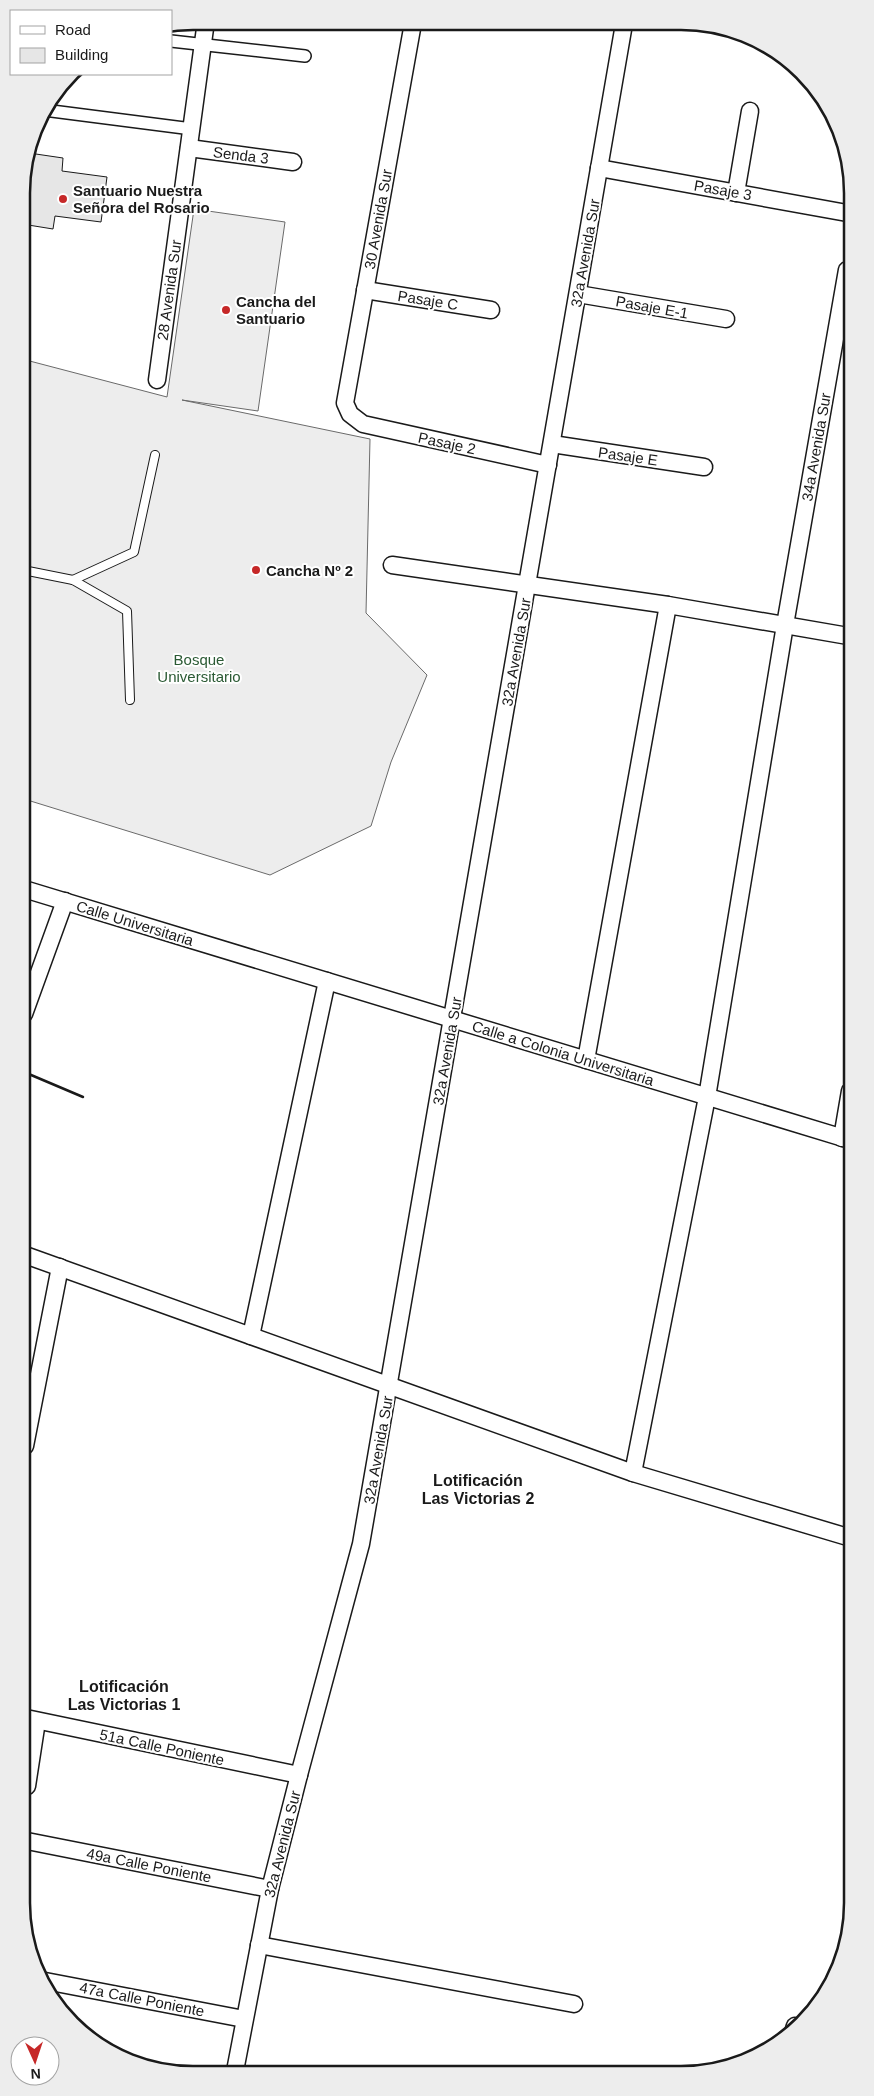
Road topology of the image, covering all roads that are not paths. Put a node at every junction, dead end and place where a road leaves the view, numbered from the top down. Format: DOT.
graph roads {
  1 [pos="205,30"];
  2 [pos="412,30"];
  3 [pos="623,30"];
  4 [pos="172,42"];
  5 [pos="203,45"];
  6 [pos="306,56"];
  7 [pos="52,111"];
  8 [pos="750,111"];
  9 [pos="192,129"];
  10 [pos="189,148"];
  11 [pos="292,162"];
  12 [pos="599,168"];
  13 [pos="736,193"];
  14 [pos="844,212"];
  15 [pos="844,287"];
  16 [pos="365,290"];
  17 [pos="578,294"];
  18 [pos="491,310"];
  19 [pos="726,319"];
  20 [pos="157,380"];
  21 [pos="350,414"];
  22 [pos="552,444"];
  23 [pos="155,455"];
  24 [pos="548,465"];
  25 [pos="704,467"];
  26 [pos="392,565"];
  27 [pos="30,571"];
  28 [pos="73,580"];
  29 [pos="527,586"];
  30 [pos="668,605"];
  31 [pos="785,625"];
  32 [pos="844,635"];
  33 [pos="130,700"];
  34 [pos="30,891"];
  35 [pos="65,901"];
  36 [pos="247,956"];
  37 [pos="327,981"];
  38 [pos="30,997"];
  39 [pos="452,1019"];
  40 [pos="586,1060"];
  41 [pos="707,1097"];
  42 [pos="844,1138"];
  43 [pos="30,1257"];
  44 [pos="60,1267"];
  45 [pos="250,1336"];
  46 [pos="32,1377"];
  47 [pos="390,1386"];
  48 [pos="30,1400"];
  49 [pos="633,1473"];
  50 [pos="844,1536"];
  51 [pos="32,1720"];
  52 [pos="30,1742"];
  53 [pos="298,1775"];
  54 [pos="30,1842"];
  55 [pos="270,1889"];
  56 [pos="259,1945"];
  57 [pos="51,1982"];
  58 [pos="574,2004"];
  59 [pos="244,2019"];
  60 [pos="236,2066"];
  1 -- 5 [label="street, 28 Avenida Sur"];
  2 -- 16 [label="street, 30 Avenida Sur"];
  3 -- 12 [label="street, 32a Avenida Sur"];
  4 -- 5 [label="street"];
  5 -- 6 [label="street"];
  5 -- 9 [label="street, 28 Avenida Sur"];
  7 -- 9 [label="street"];
  8 -- 13 [label="street"];
  9 -- 10 [label="street, 28 Avenida Sur"];
  10 -- 11 [label="street, Senda 3"];
  10 -- 20 [label="street, 28 Avenida Sur"];
  12 -- 13 [label="street, Pasaje 3"];
  12 -- 17 [label="street, 32a Avenida Sur"];
  13 -- 14 [label="street, Pasaje 3"];
  15 -- 31 [label="street, 34a Avenida Sur"];
  16 -- 18 [label="street, Pasaje C"];
  16 -- 21 [label="street, 30 Avenida Sur"];
  17 -- 19 [label="street, Pasaje E-1"];
  17 -- 22 [label="street, 32a Avenida Sur"];
  21 -- 24 [label="street, Pasaje 2"];
  22 -- 24 [label="street, 32a Avenida Sur"];
  22 -- 25 [label="street, Pasaje E"];
  23 -- 28 [label="lane"];
  24 -- 29 [label="street, 32a Avenida Sur"];
  26 -- 29 [label="street"];
  27 -- 28 [label="lane"];
  28 -- 33 [label="lane"];
  29 -- 30 [label="street"];
  29 -- 39 [label="street, 32a Avenida Sur"];
  30 -- 31 [label="street"];
  30 -- 40 [label="street"];
  31 -- 32 [label="street"];
  31 -- 41 [label="street, 34a Avenida Sur"];
  34 -- 35 [label="street, Calle Universitaria"];
  35 -- 36 [label="street, Calle Universitaria"];
  35 -- 38 [label="street"];
  36 -- 37 [label="street, Calle a Colonia Universitaria"];
  37 -- 39 [label="street, Calle a Colonia Universitaria"];
  37 -- 45 [label="street"];
  39 -- 40 [label="street, Calle a Colonia Universitaria"];
  39 -- 47 [label="street, 32a Avenida Sur"];
  40 -- 41 [label="street, Calle a Colonia Universitaria"];
  41 -- 42 [label="street, Calle a Colonia Universitaria"];
  41 -- 49 [label="street, 34a Avenida Sur"];
  43 -- 44 [label="street"];
  44 -- 45 [label="street"];
  44 -- 46 [label="street"];
  45 -- 47 [label="street"];
  46 -- 48 [label="street"];
  47 -- 49 [label="street"];
  47 -- 53 [label="street, 32a Avenida Sur"];
  49 -- 50 [label="street"];
  51 -- 52 [label="street"];
  51 -- 53 [label="street, 51a Calle Poniente"];
  53 -- 55 [label="street, 32a Avenida Sur"];
  54 -- 55 [label="street, 49a Calle Poniente"];
  55 -- 56 [label="street, 32a Avenida Sur"];
  56 -- 58 [label="street"];
  56 -- 59 [label="street, 32a Avenida Sur"];
  57 -- 59 [label="street, 47a Calle Poniente"];
  59 -- 60 [label="street, 32a Avenida Sur"];
}
